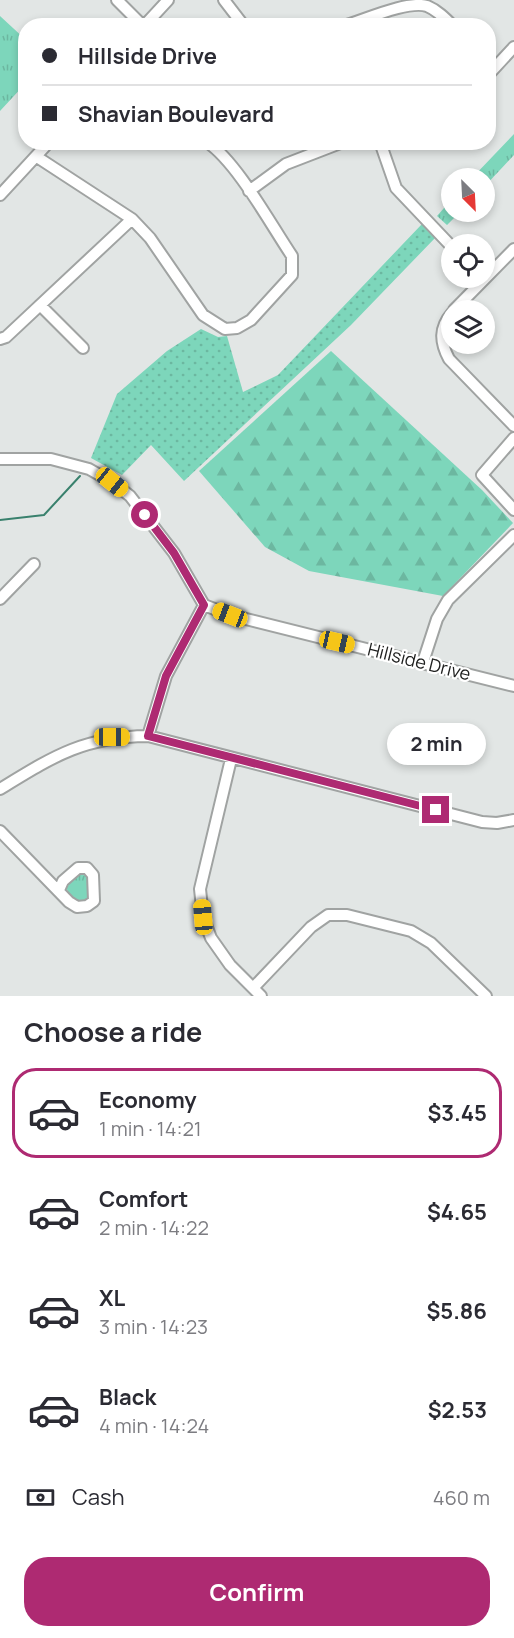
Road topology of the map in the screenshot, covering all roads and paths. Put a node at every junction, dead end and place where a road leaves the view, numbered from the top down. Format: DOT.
graph roads {
  1 [pos="117,0"];
  2 [pos="168,0"];
  3 [pos="224,0"];
  4 [pos="136,18"];
  5 [pos="151,18"];
  6 [pos="238,18"];
  7 [pos="371,18"];
  8 [pos="444,18"];
  9 [pos="514,47"];
  10 [pos="496,62"];
  11 [pos="43,150"];
  12 [pos="218,150"];
  13 [pos="322,150"];
  14 [pos="383,150"];
  15 [pos="37,157"];
  16 [pos="249,191"];
  17 [pos="0,195"];
  18 [pos="132,219"];
  19 [pos="441,235"];
  20 [pos="514,249"];
  21 [pos="495,267"];
  22 [pos="475,288"];
  23 [pos="464,300"];
  24 [pos="40,305"];
  25 [pos="0,339"];
  26 [pos="83,348"];
  27 [pos="446,354"];
  28 [pos="514,426"];
  29 [pos="514,438"];
  30 [pos="0,459"];
  31 [pos="514,510"];
  32 [pos="514,535"];
  33 [pos="34,564"];
  34 [pos="0,599"];
  35 [pos="204,605"];
  36 [pos="423,662"];
  37 [pos="514,686"];
  38 [pos="148,736"];
  39 [pos="231,759"];
  40 [pos="0,789"];
  41 [pos="514,820"];
  42 [pos="0,831"];
  43 [pos="59,890"];
  44 [pos="257,992"];
  45 [pos="486,996"];
  1 -- 4 [label="street"];
  2 -- 5 [label="street"];
  3 -- 6 [label="street"];
  7 -- 8 [label="street"];
  9 -- 10 [label="street"];
  11 -- 15 [label="street"];
  12 -- 16 [label="street"];
  13 -- 16 [label="street"];
  14 -- 19 [label="street"];
  15 -- 17 [label="street"];
  15 -- 18 [label="street"];
  16 -- 18 [label="street"];
  18 -- 24 [label="street"];
  20 -- 21 [label="street"];
  22 -- 23 [label="street"];
  24 -- 25 [label="street"];
  24 -- 26 [label="street"];
  27 -- 28 [label="street"];
  29 -- 31 [label="street"];
  30 -- 35 [label="street"];
  32 -- 36 [label="street"];
  33 -- 34 [label="street"];
  35 -- 36 [label="street, Hillside Drive"];
  35 -- 38 [label="street"];
  36 -- 37 [label="street, Hillside Drive"];
  38 -- 39 [label="street"];
  38 -- 40 [label="street"];
  39 -- 41 [label="street"];
  39 -- 44 [label="street"];
  42 -- 43 [label="street"];
  44 -- 45 [label="street"];
}
